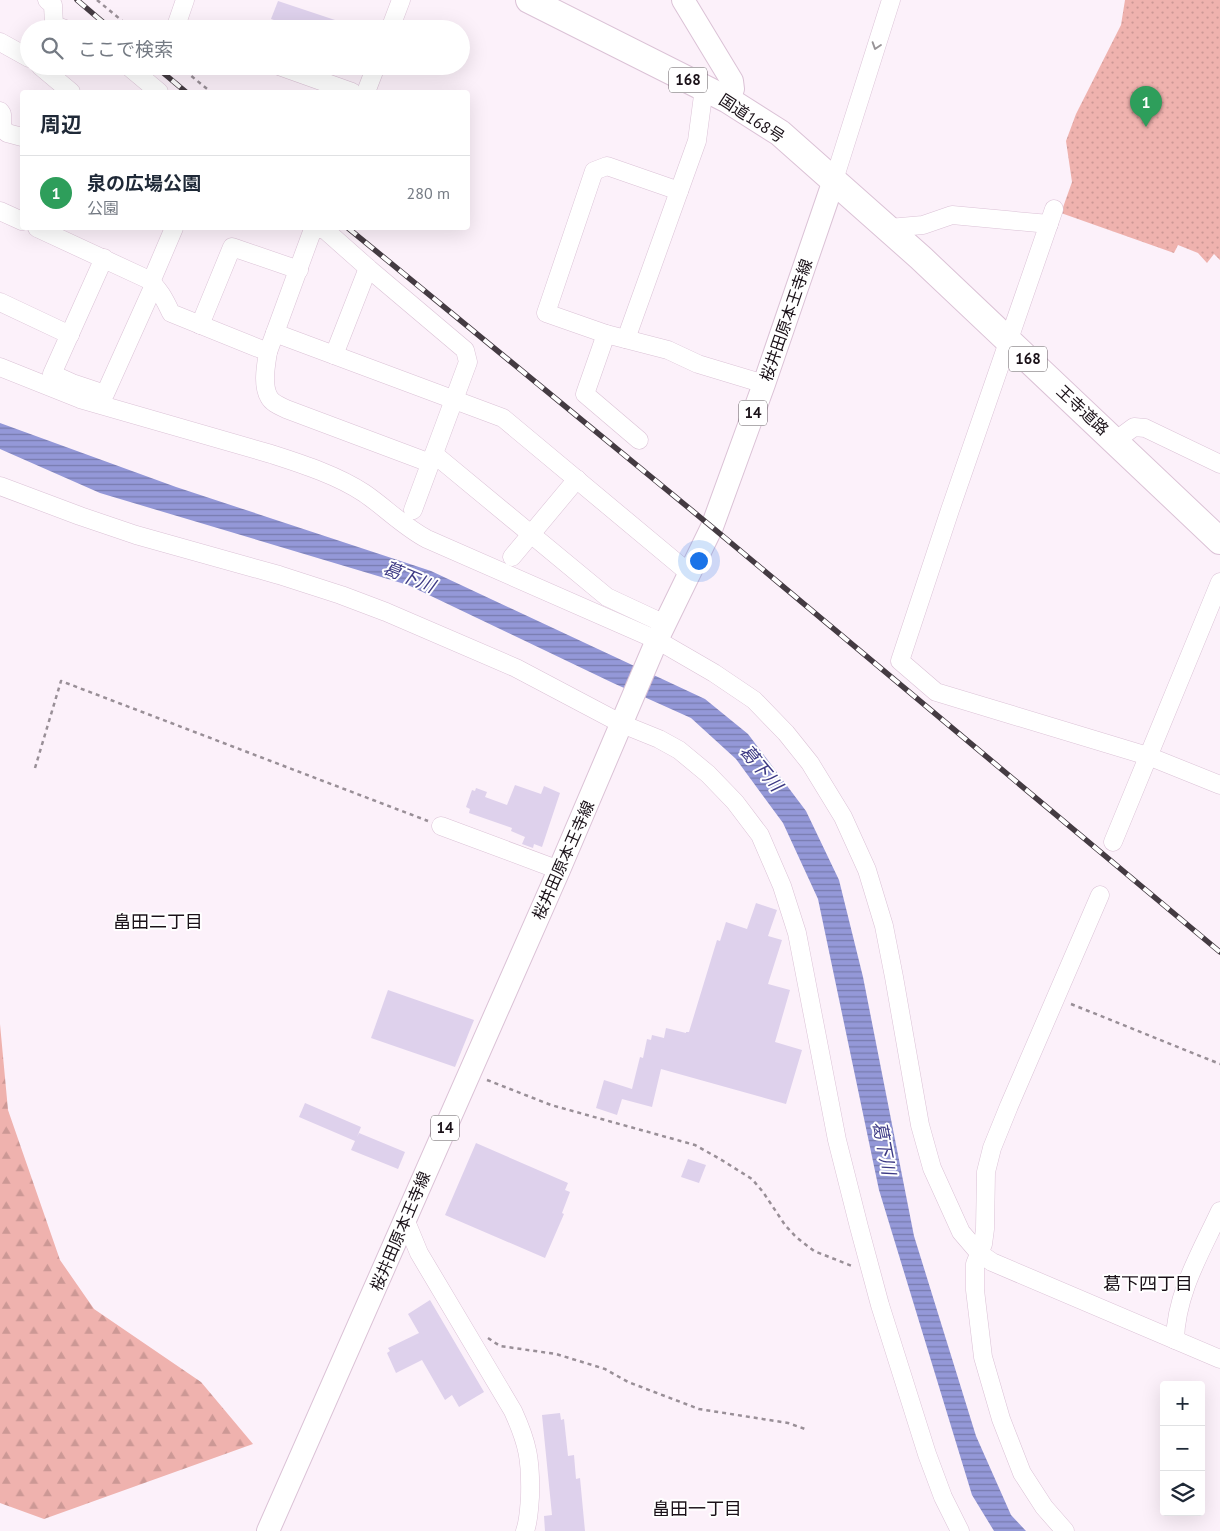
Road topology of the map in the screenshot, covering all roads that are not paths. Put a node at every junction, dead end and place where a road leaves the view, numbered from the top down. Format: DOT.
graph roads {
  1 [pos="47,0"];
  2 [pos="185,0"];
  3 [pos="401,0"];
  4 [pos="529,0"];
  5 [pos="683,0"];
  6 [pos="890,0"];
  7 [pos="54,20"];
  8 [pos="178,20"];
  9 [pos="393,20"];
  10 [pos="0,42"];
  11 [pos="20,54"];
  12 [pos="51,75"];
  13 [pos="139,75"];
  14 [pos="304,75"];
  15 [pos="373,75"];
  16 [pos="704,88"];
  17 [pos="69,90"];
  18 [pos="157,90"];
  19 [pos="346,90"];
  20 [pos="367,90"];
  21 [pos="728,100"];
  22 [pos="0,112"];
  23 [pos="20,136"];
  24 [pos="834,180"];
  25 [pos="679,191"];
  26 [pos="0,211"];
  27 [pos="20,220"];
  28 [pos="889,228"];
  29 [pos="41,230"];
  30 [pos="173,230"];
  31 [pos="313,230"];
  32 [pos="325,230"];
  33 [pos="104,258"];
  34 [pos="368,268"];
  35 [pos="299,270"];
  36 [pos="152,283"];
  37 [pos="0,302"];
  38 [pos="200,324"];
  39 [pos="275,332"];
  40 [pos="606,334"];
  41 [pos="70,335"];
  42 [pos="626,339"];
  43 [pos="1009,341"];
  44 [pos="268,352"];
  45 [pos="334,355"];
  46 [pos="0,367"];
  47 [pos="764,384"];
  48 [pos="454,399"];
  49 [pos="638,440"];
  50 [pos="1115,441"];
  51 [pos="432,458"];
  52 [pos="1220,464"];
  53 [pos="577,479"];
  54 [pos="0,486"];
  55 [pos="413,510"];
  56 [pos="531,534"];
  57 [pos="1220,541"];
  58 [pos="512,557"];
  59 [pos="689,573"];
  60 [pos="1220,582"];
  61 [pos="661,632"];
  62 [pos="622,724"];
  63 [pos="1148,756"];
  64 [pos="1220,785"];
  65 [pos="441,826"];
  66 [pos="1112,842"];
  67 [pos="559,870"];
  68 [pos="1100,895"];
  69 [pos="1220,1211"];
  70 [pos="405,1219"];
  71 [pos="979,1253"];
  72 [pos="1175,1340"];
  73 [pos="1220,1359"];
  74 [pos="268,1531"];
  75 [pos="525,1531"];
  76 [pos="960,1531"];
  77 [pos="1065,1531"];
  1 -- 7 [label="street"];
  2 -- 8 [label="street"];
  3 -- 9 [label="street"];
  4 -- 16 [label="highway, 国道168号 / 168"];
  5 -- 21 [label="main road"];
  6 -- 24 [label="street, one-way"];
  10 -- 11 [label="street"];
  12 -- 17 [label="street"];
  13 -- 18 [label="street"];
  14 -- 19 [label="street"];
  15 -- 20 [label="street"];
  16 -- 21 [label="highway, 国道168号 / 168"];
  16 -- 25 [label="street"];
  21 -- 24 [label="highway, 国道168号 / 168"];
  22 -- 23 [label="street"];
  24 -- 28 [label="highway, 王寺道路 / 168"];
  24 -- 47 [label="main road, 桜井田原本王寺線 / 14"];
  25 -- 40 [label="street"];
  25 -- 42 [label="street"];
  26 -- 27 [label="street"];
  28 -- 43 [label="highway, 王寺道路 / 168"];
  28 -- 43 [label="street"];
  29 -- 33 [label="street"];
  30 -- 36 [label="street"];
  31 -- 35 [label="street"];
  32 -- 34 [label="street"];
  33 -- 36 [label="street"];
  33 -- 41 [label="street"];
  34 -- 45 [label="street"];
  34 -- 48 [label="street"];
  35 -- 38 [label="street"];
  35 -- 39 [label="street"];
  36 -- 38 [label="street"];
  36 -- 41 [label="street"];
  37 -- 41 [label="street"];
  38 -- 44 [label="street"];
  39 -- 44 [label="street"];
  39 -- 45 [label="street"];
  40 -- 42 [label="street"];
  40 -- 49 [label="street"];
  42 -- 47 [label="street"];
  43 -- 50 [label="highway, 王寺道路 / 168"];
  43 -- 63 [label="street"];
  44 -- 51 [label="street"];
  45 -- 48 [label="street"];
  46 -- 61 [label="street"];
  47 -- 59 [label="main road, 桜井田原本王寺線 / 14"];
  48 -- 51 [label="street"];
  48 -- 53 [label="street"];
  50 -- 52 [label="street"];
  50 -- 57 [label="highway, 王寺道路 / 168"];
  51 -- 55 [label="street"];
  51 -- 56 [label="street"];
  53 -- 56 [label="street"];
  53 -- 59 [label="street"];
  54 -- 62 [label="street"];
  56 -- 58 [label="street"];
  56 -- 61 [label="street"];
  59 -- 61 [label="main road, 桜井田原本王寺線 / 14"];
  60 -- 63 [label="street"];
  61 -- 62 [label="main road, 桜井田原本王寺線 / 14"];
  61 -- 71 [label="street"];
  62 -- 67 [label="main road, 桜井田原本王寺線 / 14"];
  62 -- 76 [label="street"];
  63 -- 64 [label="street"];
  63 -- 66 [label="street"];
  65 -- 67 [label="street"];
  67 -- 70 [label="main road, 桜井田原本王寺線 / 14"];
  68 -- 71 [label="street"];
  69 -- 72 [label="street"];
  70 -- 74 [label="main road, 桜井田原本王寺線 / 14"];
  70 -- 75 [label="street"];
  71 -- 72 [label="street"];
  71 -- 77 [label="street"];
  72 -- 73 [label="street"];
}
